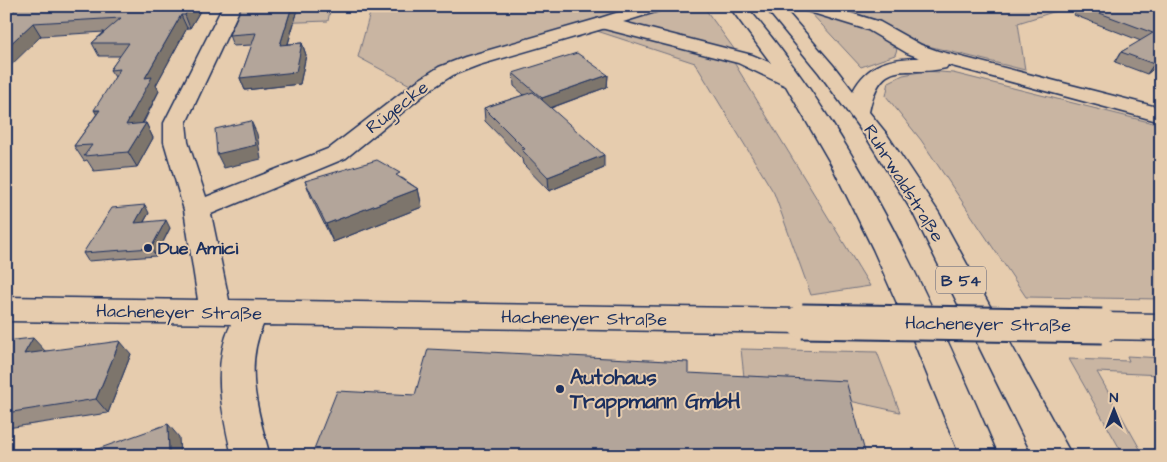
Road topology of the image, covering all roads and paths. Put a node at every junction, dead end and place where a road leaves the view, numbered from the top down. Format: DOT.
graph roads {
  1 [pos="232,6"];
  2 [pos="656,6"];
  3 [pos="737,6"];
  4 [pos="772,6"];
  5 [pos="809,6"];
  6 [pos="604,22"];
  7 [pos="983,70"];
  8 [pos="797,86"];
  9 [pos="858,112"];
  10 [pos="1161,114"];
  11 [pos="197,210"];
  12 [pos="6,309"];
  13 [pos="216,313"];
  14 [pos="252,314"];
  15 [pos="1161,327"];
  16 [pos="251,456"];
  17 [pos="979,456"];
  18 [pos="1053,456"];
  1 -- 11 [label="main road"];
  2 -- 6 [label="main road, Rügecke"];
  3 -- 8 [label="main road, B 54"];
  4 -- 9 [label="main road, Ruhrwaldstraße / B 54"];
  5 -- 7 [label="main road"];
  6 -- 8 [label="main road"];
  6 -- 11 [label="main road, Rügecke"];
  7 -- 9 [label="main road"];
  7 -- 10 [label="main road"];
  8 -- 17 [label="main road, B 54"];
  9 -- 18 [label="main road, Ruhrwaldstraße / B 54"];
  11 -- 13 [label="main road"];
  12 -- 13 [label="main road, Hacheneyer Straße"];
  13 -- 14 [label="main road, Hacheneyer Straße"];
  14 -- 15 [label="main road, Hacheneyer Straße, bridge"];
  14 -- 16 [label="main road"];
}
